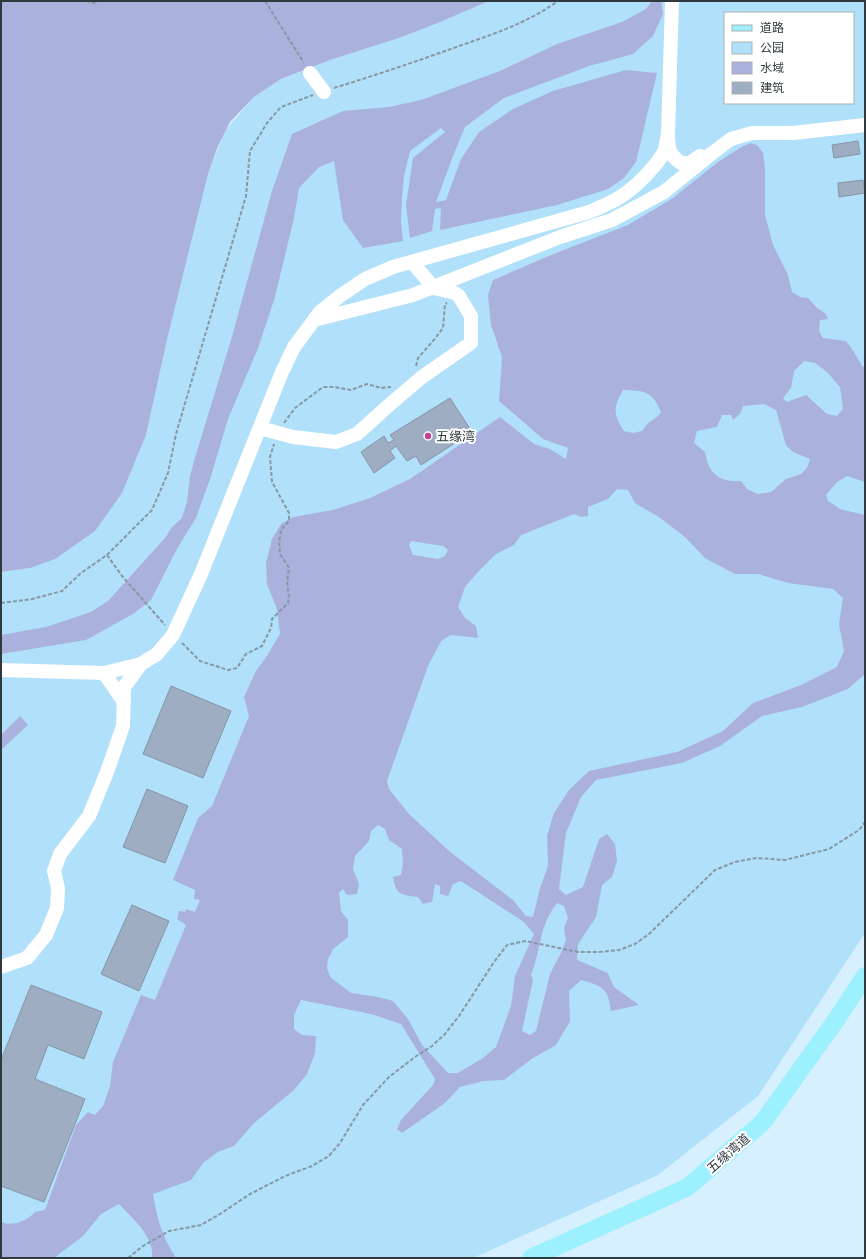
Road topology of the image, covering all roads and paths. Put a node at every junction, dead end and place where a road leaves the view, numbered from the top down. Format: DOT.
graph roads {
  1 [pos="86,1"];
  2 [pos="100,1"];
  3 [pos="265,1"];
  4 [pos="558,1"];
  5 [pos="672,1"];
  6 [pos="310,73"];
  7 [pos="324,92"];
  8 [pos="865,120"];
  9 [pos="865,125"];
  10 [pos="668,134"];
  11 [pos="412,262"];
  12 [pos="434,288"];
  13 [pos="460,296"];
  14 [pos="314,320"];
  15 [pos="413,371"];
  16 [pos="392,387"];
  17 [pos="260,428"];
  18 [pos="277,432"];
  19 [pos="107,555"];
  20 [pos="1,603"];
  21 [pos="173,635"];
  22 [pos="141,664"];
  23 [pos="1,670"];
  24 [pos="104,673"];
  25 [pos="124,702"];
  26 [pos="865,822"];
  27 [pos="1,967"];
  28 [pos="865,976"];
  29 [pos="128,1258"];
  30 [pos="531,1258"];
  1 -- 2 [label="path"];
  3 -- 6 [label="path"];
  4 -- 7 [label="path"];
  5 -- 10 [label="street"];
  6 -- 7 [label="street"];
  7 -- 19 [label="path"];
  8 -- 10 [label="street"];
  9 -- 12 [label="street"];
  10 -- 11 [label="street"];
  11 -- 12 [label="street"];
  11 -- 14 [label="street"];
  12 -- 13 [label="street"];
  12 -- 14 [label="street"];
  13 -- 15 [label="path"];
  13 -- 18 [label="street"];
  14 -- 17 [label="street"];
  16 -- 18 [label="path"];
  17 -- 18 [label="street"];
  17 -- 21 [label="street"];
  18 -- 21 [label="path"];
  19 -- 20 [label="path"];
  19 -- 21 [label="path"];
  21 -- 22 [label="street"];
  22 -- 24 [label="street"];
  22 -- 25 [label="street"];
  23 -- 24 [label="street"];
  24 -- 25 [label="street"];
  25 -- 27 [label="street"];
  26 -- 29 [label="path"];
  28 -- 30 [label="main road, 五缘湾道"];
}
